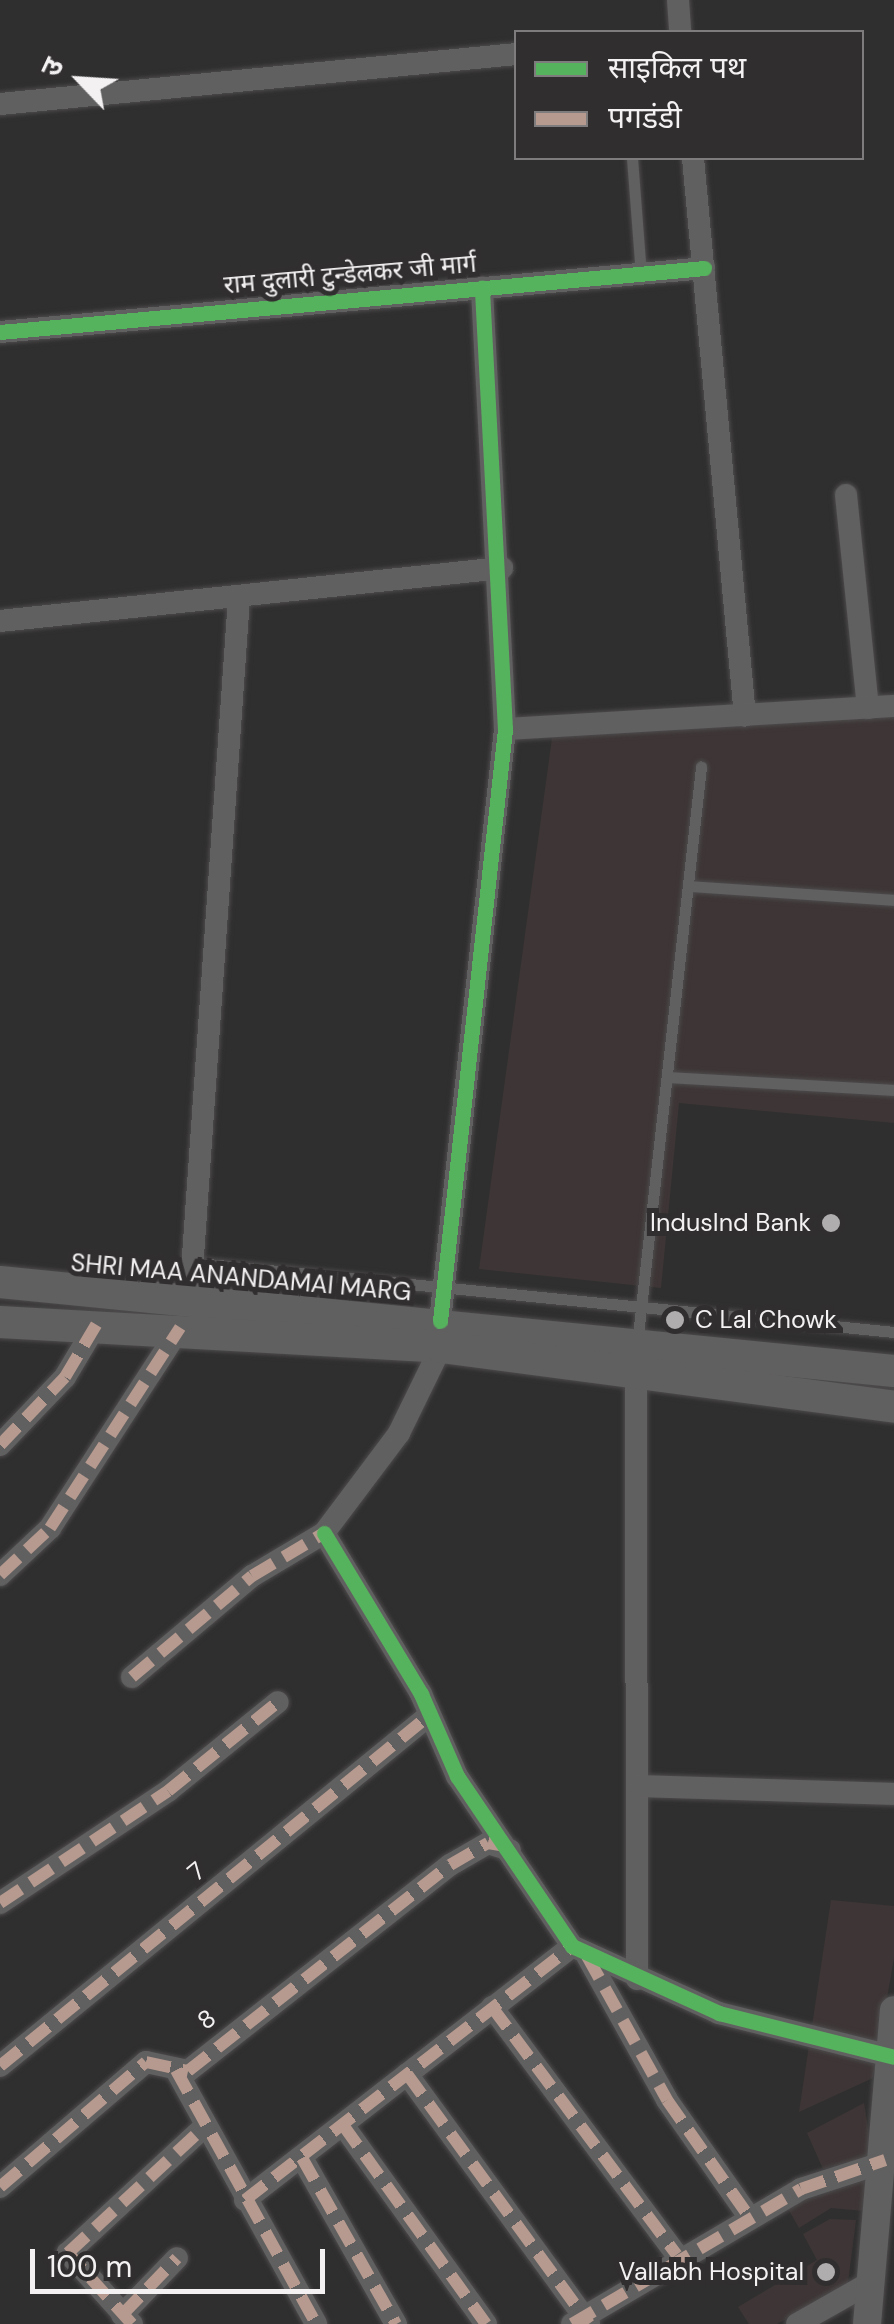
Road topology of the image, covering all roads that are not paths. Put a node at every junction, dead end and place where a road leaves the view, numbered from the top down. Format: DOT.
graph roads {
  1 [pos="678,0"];
  2 [pos="680,30"];
  3 [pos="514,54"];
  4 [pos="0,104"];
  5 [pos="632,160"];
  6 [pos="693,160"];
  7 [pos="704,268"];
  8 [pos="642,274"];
  9 [pos="482,288"];
  10 [pos="0,332"];
  11 [pos="846,495"];
  12 [pos="502,568"];
  13 [pos="239,599"];
  14 [pos="0,621"];
  15 [pos="894,706"];
  16 [pos="868,708"];
  17 [pos="745,716"];
  18 [pos="504,729"];
  19 [pos="701,767"];
  20 [pos="688,886"];
  21 [pos="894,900"];
  22 [pos="668,1077"];
  23 [pos="894,1090"];
  24 [pos="198,1263"];
  25 [pos="0,1282"];
  26 [pos="185,1314"];
  27 [pos="641,1314"];
  28 [pos="442,1321"];
  29 [pos="0,1322"];
  30 [pos="96,1324"];
  31 [pos="894,1332"];
  32 [pos="636,1364"];
  33 [pos="894,1371"];
  34 [pos="894,1406"];
  35 [pos="0,1445"];
  36 [pos="324,1533"];
  37 [pos="0,1576"];
  38 [pos="132,1677"];
  39 [pos="278,1702"];
  40 [pos="426,1718"];
  41 [pos="641,1786"];
  42 [pos="894,1794"];
  43 [pos="510,1851"];
  44 [pos="0,1904"];
  45 [pos="580,1951"];
  46 [pos="637,1979"];
  47 [pos="492,2006"];
  48 [pos="894,2010"];
  49 [pos="893,2057"];
  50 [pos="0,2066"];
  51 [pos="176,2070"];
  52 [pos="407,2074"];
  53 [pos="343,2125"];
  54 [pos="203,2128"];
  55 [pos="302,2158"];
  56 [pos="889,2160"];
  57 [pos="2,2182"];
  58 [pos="245,2200"];
  59 [pos="750,2218"];
  60 [pos="894,2248"];
  61 [pos="676,2254"];
  62 [pos="177,2258"];
  63 [pos="872,2281"];
  64 [pos="127,2320"];
  65 [pos="582,2321"];
  66 [pos="316,2324"];
  67 [pos="396,2324"];
  68 [pos="486,2324"];
  69 [pos="798,2324"];
  70 [pos="867,2324"];
  71 [pos="885,2324"];
  1 -- 2 [label="street"];
  3 -- 4 [label="street"];
  5 -- 8 [label="lane"];
  6 -- 7 [label="street"];
  7 -- 8 [label="street, राम दुलारी टुन्डेलकर जी मार्ग"];
  7 -- 17 [label="street"];
  8 -- 9 [label="street, राम दुलारी टुन्डेलकर जी मार्ग"];
  9 -- 10 [label="street, राम दुलारी टुन्डेलकर जी मार्ग"];
  9 -- 12 [label="street"];
  11 -- 16 [label="street"];
  12 -- 13 [label="street"];
  12 -- 18 [label="street"];
  13 -- 14 [label="street"];
  13 -- 24 [label="street"];
  15 -- 16 [label="street"];
  16 -- 17 [label="street"];
  17 -- 18 [label="street"];
  18 -- 28 [label="street"];
  19 -- 20 [label="lane"];
  20 -- 21 [label="lane"];
  20 -- 22 [label="lane"];
  22 -- 23 [label="lane"];
  22 -- 27 [label="lane"];
  24 -- 26 [label="street"];
  24 -- 28 [label="lane"];
  25 -- 26 [label="main road, SHRI MAA ANANDAMAI MARG"];
  26 -- 28 [label="main road, SHRI MAA ANANDAMAI MARG"];
  26 -- 30 [label="main road, SHRI MAA ANANDAMAI MARG"];
  26 -- 37 [label="street"];
  27 -- 28 [label="lane"];
  27 -- 31 [label="lane"];
  27 -- 32 [label="lane"];
  28 -- 32 [label="main road, SHRI MAA ANANDAMAI MARG"];
  28 -- 36 [label="street"];
  29 -- 30 [label="main road, SHRI MAA ANANDAMAI MARG"];
  30 -- 35 [label="street"];
  32 -- 33 [label="main road, SHRI MAA ANANDAMAI MARG"];
  32 -- 34 [label="main road, SHRI MAA ANANDAMAI MARG"];
  32 -- 41 [label="street"];
  36 -- 38 [label="street"];
  36 -- 40 [label="street"];
  39 -- 44 [label="street"];
  40 -- 43 [label="street"];
  40 -- 50 [label="street, 7"];
  41 -- 42 [label="street"];
  41 -- 46 [label="street"];
  43 -- 45 [label="street"];
  43 -- 51 [label="street, 8"];
  45 -- 46 [label="street"];
  45 -- 47 [label="street"];
  45 -- 59 [label="street"];
  46 -- 49 [label="street"];
  47 -- 52 [label="street"];
  47 -- 61 [label="street"];
  48 -- 49 [label="street"];
  49 -- 56 [label="street"];
  51 -- 54 [label="street"];
  51 -- 57 [label="street, 8"];
  52 -- 53 [label="street"];
  52 -- 65 [label="street"];
  53 -- 55 [label="street"];
  53 -- 68 [label="street"];
  54 -- 58 [label="street"];
  54 -- 64 [label="street"];
  55 -- 58 [label="street"];
  55 -- 67 [label="street"];
  56 -- 59 [label="street"];
  56 -- 63 [label="street"];
  58 -- 66 [label="street"];
  59 -- 61 [label="street"];
  60 -- 71 [label="street"];
  61 -- 65 [label="street"];
  62 -- 64 [label="street"];
  63 -- 69 [label="street"];
  63 -- 70 [label="street"];
}
